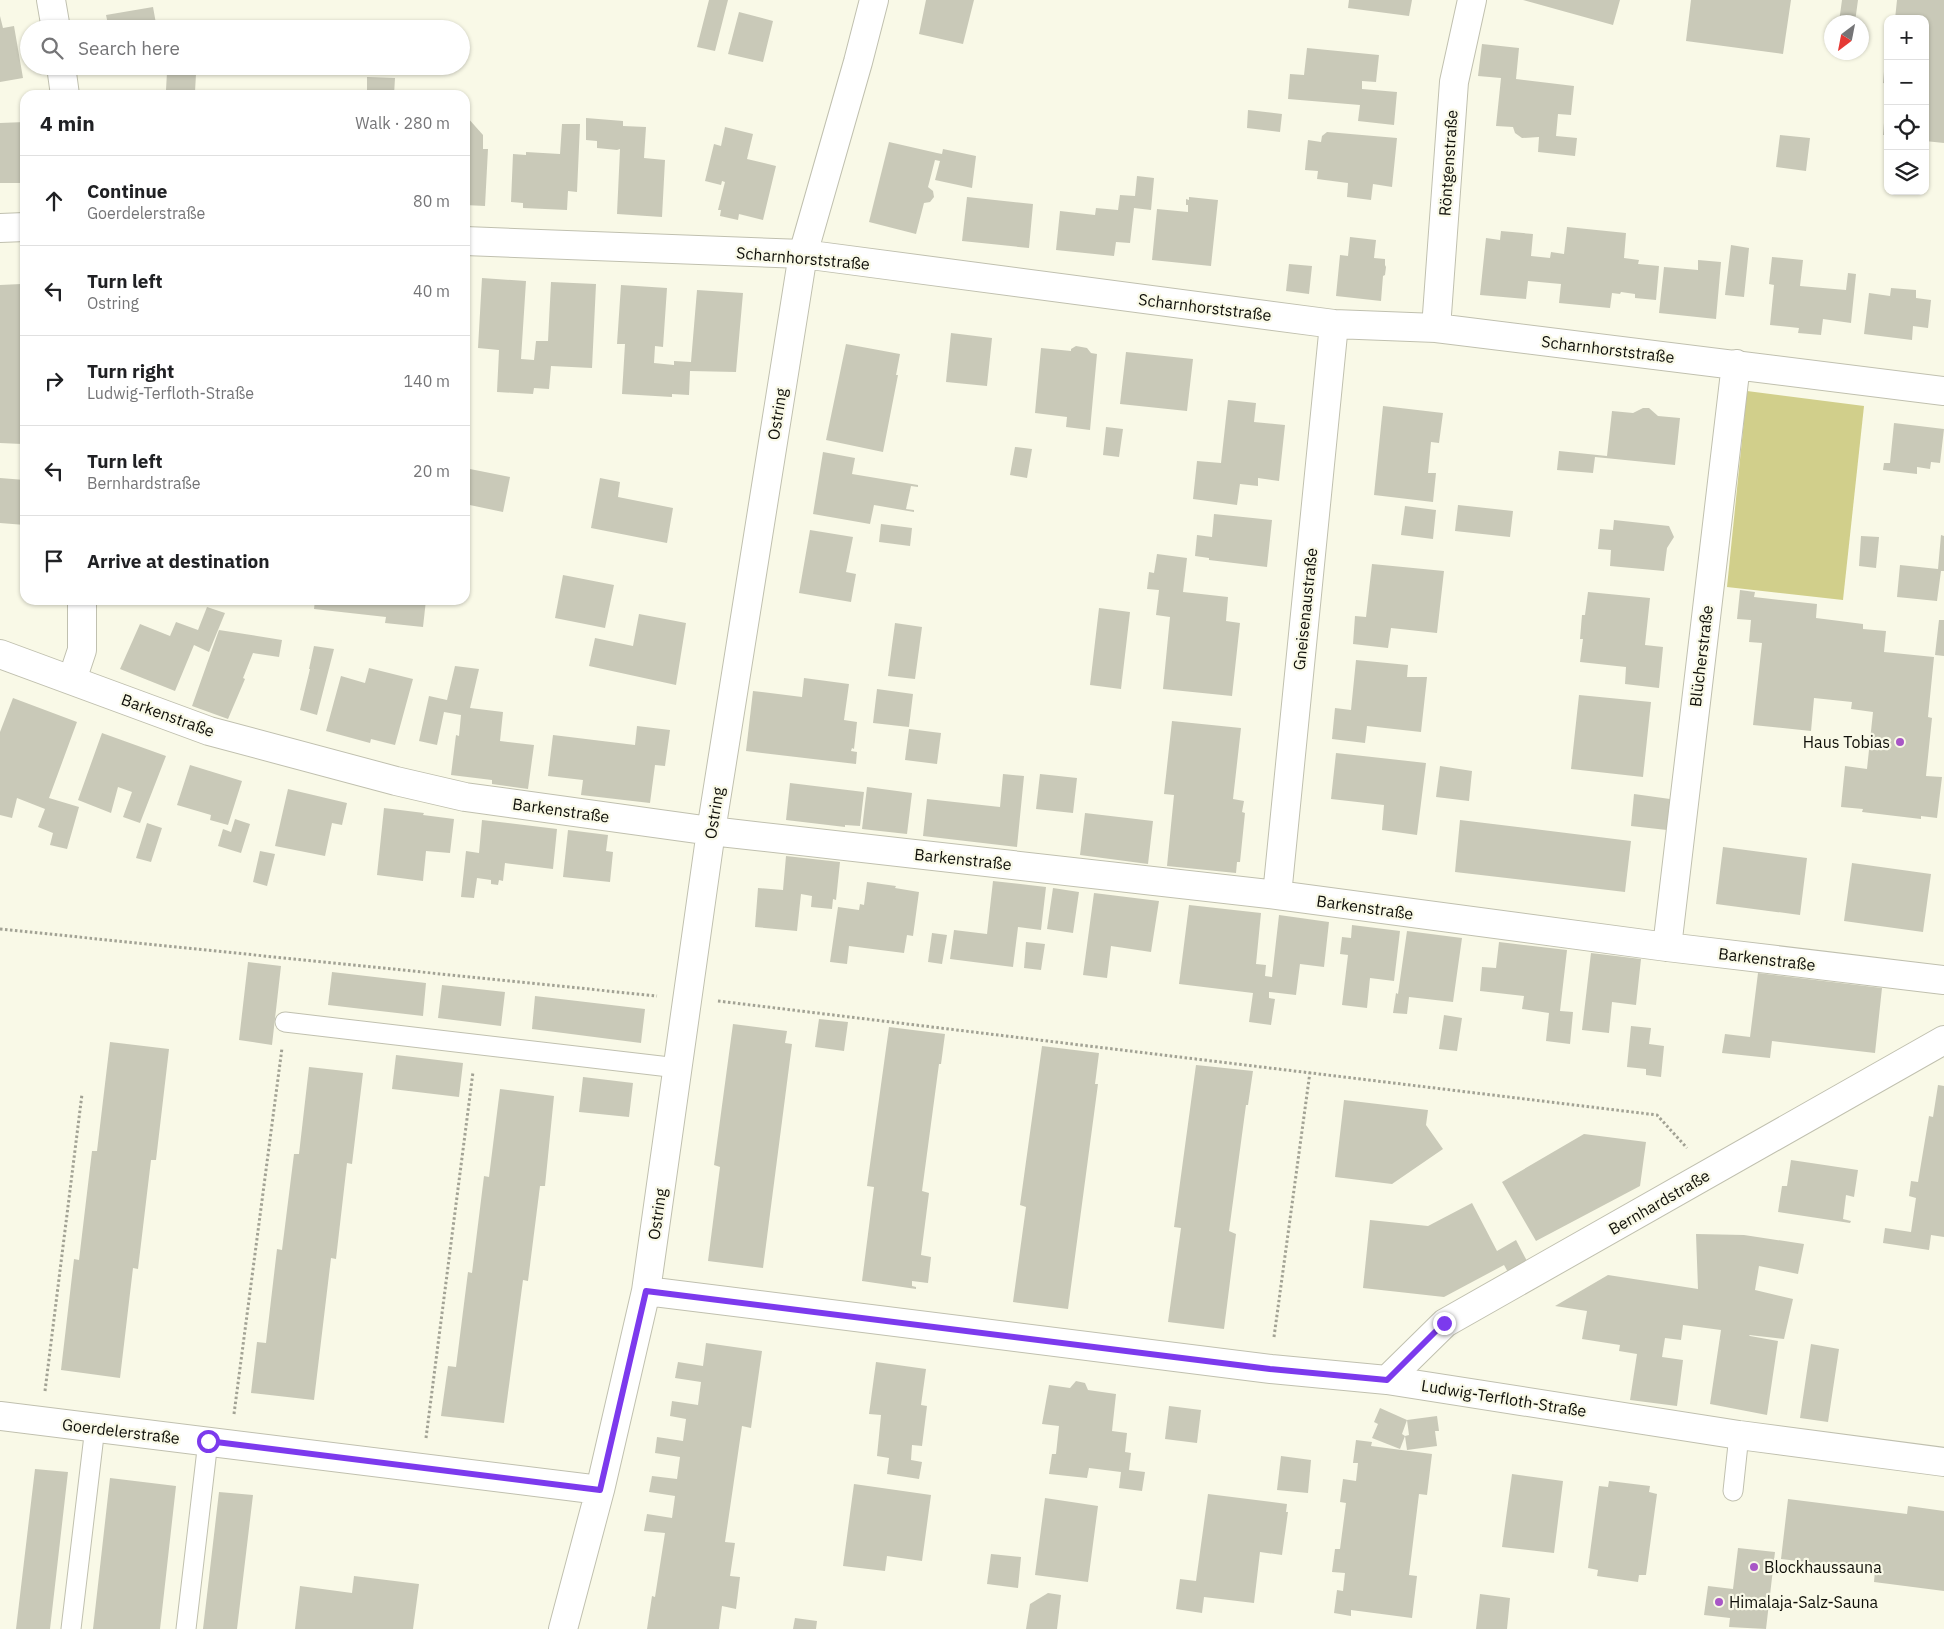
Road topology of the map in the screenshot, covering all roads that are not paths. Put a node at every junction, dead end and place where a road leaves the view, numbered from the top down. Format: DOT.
graph roads {
  1 [pos="52,0"];
  2 [pos="874,0"];
  3 [pos="1472,0"];
  4 [pos="55,20"];
  5 [pos="62,75"];
  6 [pos="64,90"];
  7 [pos="20,227"];
  8 [pos="0,228"];
  9 [pos="470,241"];
  10 [pos="803,254"];
  11 [pos="1334,324"];
  12 [pos="1436,328"];
  13 [pos="1736,364"];
  14 [pos="1944,391"];
  15 [pos="82,605"];
  16 [pos="0,654"];
  17 [pos="72,680"];
  18 [pos="711,831"];
  19 [pos="1277,895"];
  20 [pos="1666,947"];
  21 [pos="1944,980"];
  22 [pos="285,1022"];
  23 [pos="1944,1040"];
  24 [pos="678,1068"];
  25 [pos="646,1291"];
  26 [pos="1387,1380"];
  27 [pos="0,1416"];
  28 [pos="95,1427"];
  29 [pos="1739,1435"];
  30 [pos="219,1443"];
  31 [pos="1944,1462"];
  32 [pos="600,1490"];
  33 [pos="1732,1491"];
  34 [pos="71,1629"];
  35 [pos="186,1629"];
  36 [pos="563,1629"];
  1 -- 4 [label="street"];
  2 -- 10 [label="street, Ostring"];
  3 -- 12 [label="street, Röntgenstraße"];
  5 -- 6 [label="street"];
  7 -- 8 [label="street"];
  9 -- 10 [label="street, Scharnhorststraße"];
  10 -- 11 [label="street, Scharnhorststraße"];
  10 -- 18 [label="street, Ostring"];
  11 -- 12 [label="street, Scharnhorststraße"];
  11 -- 19 [label="street, Gneisenaustraße"];
  12 -- 13 [label="street, Scharnhorststraße"];
  13 -- 14 [label="street, Scharnhorststraße"];
  13 -- 20 [label="street, Blücherstraße"];
  15 -- 17 [label="street"];
  16 -- 17 [label="street, Barkenstraße"];
  17 -- 18 [label="street, Barkenstraße"];
  18 -- 19 [label="street, Barkenstraße"];
  18 -- 24 [label="street, Ostring"];
  19 -- 20 [label="street, Barkenstraße"];
  20 -- 21 [label="street, Barkenstraße"];
  22 -- 24 [label="lane"];
  23 -- 26 [label="street, Bernhardstraße"];
  24 -- 25 [label="street, Ostring"];
  25 -- 26 [label="street, Ludwig-Terfloth-Straße"];
  25 -- 32 [label="street, Ostring"];
  26 -- 29 [label="street, Ludwig-Terfloth-Straße"];
  27 -- 28 [label="street, Goerdelerstraße"];
  28 -- 30 [label="street, Goerdelerstraße"];
  28 -- 34 [label="lane"];
  29 -- 31 [label="street, Ludwig-Terfloth-Straße"];
  29 -- 33 [label="lane"];
  30 -- 32 [label="street, Goerdelerstraße"];
  30 -- 35 [label="lane"];
  32 -- 36 [label="street, Ostring"];
}
